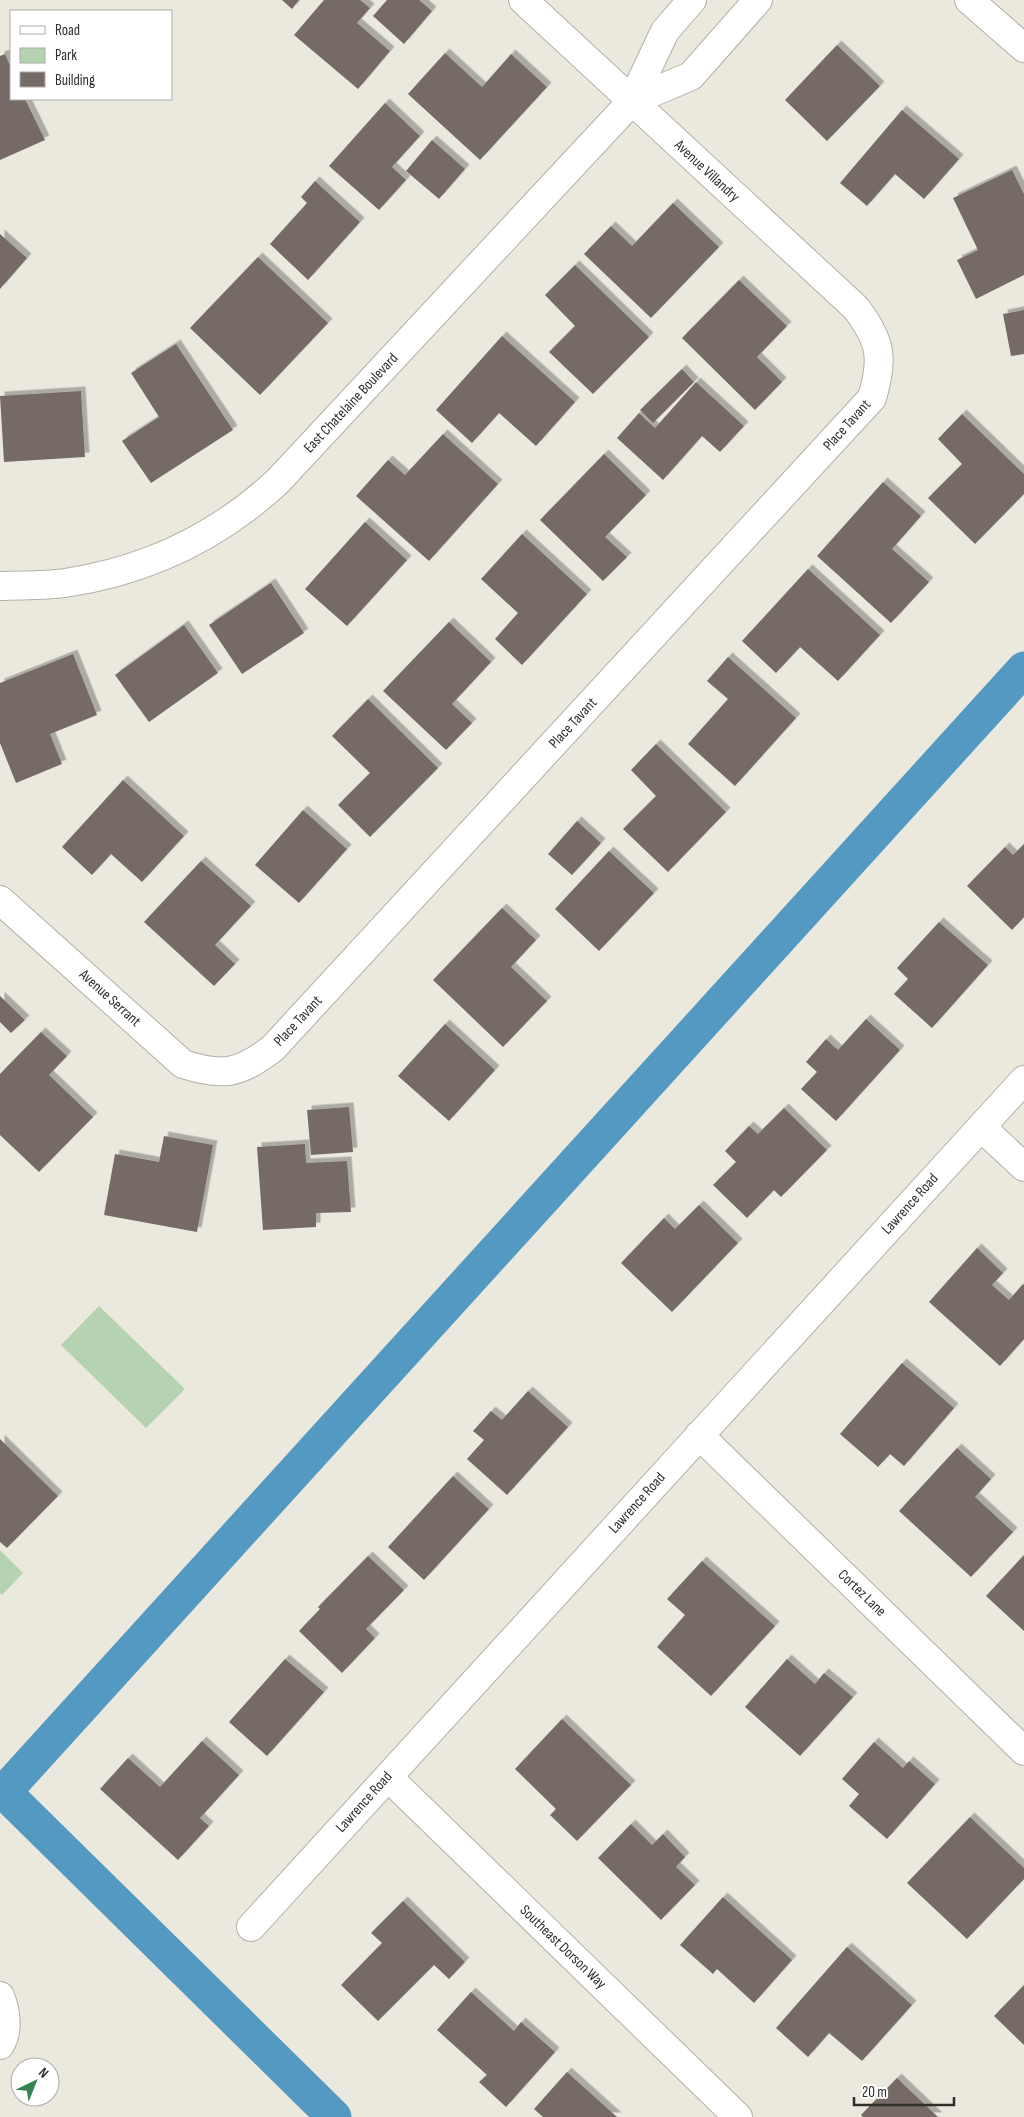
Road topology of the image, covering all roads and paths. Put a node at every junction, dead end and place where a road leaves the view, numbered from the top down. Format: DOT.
graph roads {
  1 [pos="523,0"];
  2 [pos="692,0"];
  3 [pos="758,0"];
  4 [pos="969,0"];
  5 [pos="1024,48"];
  6 [pos="632,101"];
  7 [pos="879,351"];
  8 [pos="0,586"];
  9 [pos="0,900"];
  10 [pos="231,1071"];
  11 [pos="1024,1080"];
  12 [pos="981,1127"];
  13 [pos="1024,1167"];
  14 [pos="699,1436"];
  15 [pos="1024,1751"];
  16 [pos="388,1776"];
  17 [pos="251,1927"];
  18 [pos="0,1996"];
  19 [pos="0,2045"];
  20 [pos="738,2117"];
  1 -- 6 [label="street, Avenue Villandry"];
  2 -- 6 [label="street"];
  3 -- 6 [label="street"];
  4 -- 5 [label="street"];
  6 -- 7 [label="street, Avenue Villandry"];
  6 -- 8 [label="street, East Chatelaine Boulevard"];
  7 -- 10 [label="street, Place Tavant"];
  9 -- 10 [label="street, Avenue Serrant"];
  11 -- 12 [label="street, Lawrence Road"];
  12 -- 13 [label="street"];
  12 -- 14 [label="street, Lawrence Road"];
  14 -- 15 [label="street, Cortez Lane"];
  14 -- 16 [label="street, Lawrence Road"];
  16 -- 17 [label="street, Lawrence Road"];
  16 -- 20 [label="street, Southeast Dorson Way"];
  18 -- 19 [label="street"];
}
